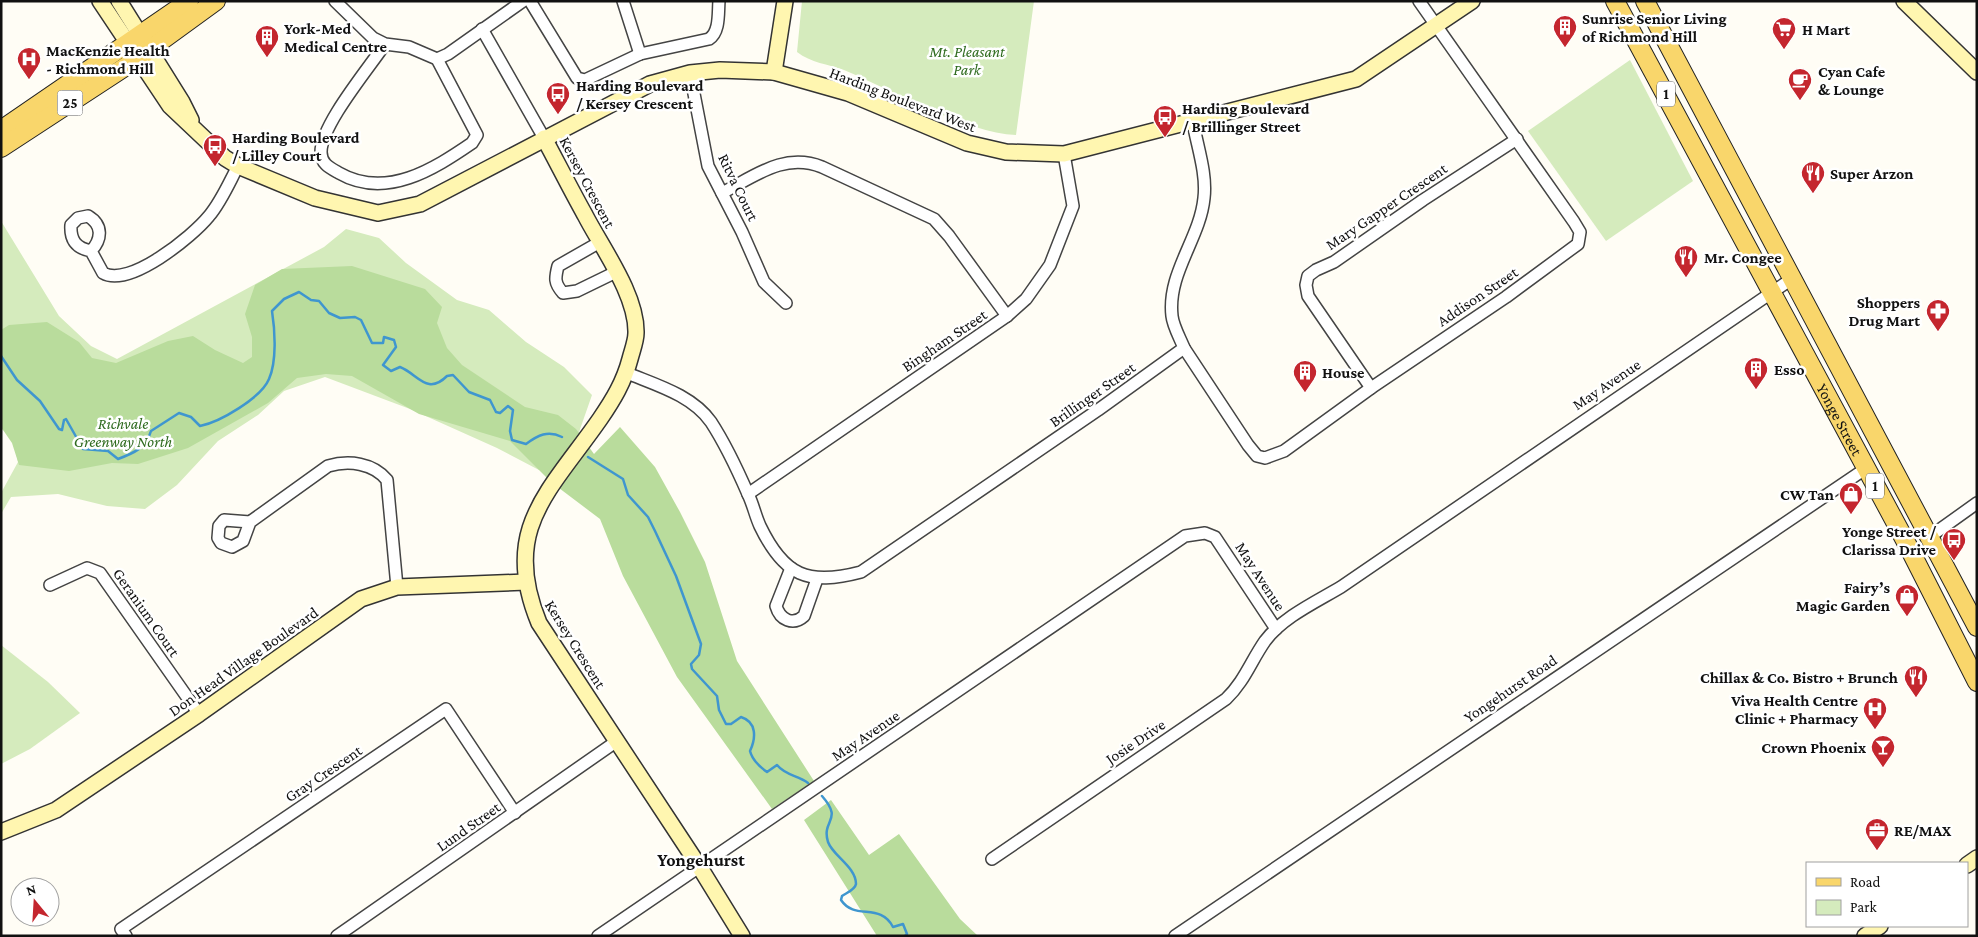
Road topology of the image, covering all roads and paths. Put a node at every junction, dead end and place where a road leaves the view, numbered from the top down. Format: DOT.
graph roads {
  1 [pos="100,1"];
  2 [pos="119,1"];
  3 [pos="189,1"];
  4 [pos="216,1"];
  5 [pos="336,1"];
  6 [pos="523,1"];
  7 [pos="530,1"];
  8 [pos="623,1"];
  9 [pos="719,1"];
  10 [pos="785,1"];
  11 [pos="1419,1"];
  12 [pos="1472,1"];
  13 [pos="1615,1"];
  14 [pos="1645,1"];
  15 [pos="1910,3"];
  16 [pos="349,5"];
  17 [pos="1437,27"];
  18 [pos="482,29"];
  19 [pos="134,39"];
  20 [pos="385,44"];
  21 [pos="143,54"];
  22 [pos="640,54"];
  23 [pos="437,59"];
  24 [pos="690,72"];
  25 [pos="774,72"];
  26 [pos="1977,72"];
  27 [pos="1193,122"];
  28 [pos="1,130"];
  29 [pos="544,138"];
  30 [pos="1517,139"];
  31 [pos="1,148"];
  32 [pos="1064,154"];
  33 [pos="238,166"];
  34 [pos="722,193"];
  35 [pos="600,242"];
  36 [pos="90,251"];
  37 [pos="616,272"];
  38 [pos="1793,278"];
  39 [pos="1770,292"];
  40 [pos="786,303"];
  41 [pos="1007,316"];
  42 [pos="1184,348"];
  43 [pos="627,373"];
  44 [pos="1371,388"];
  45 [pos="1866,469"];
  46 [pos="748,494"];
  47 [pos="1977,503"];
  48 [pos="250,522"];
  49 [pos="1928,538"];
  50 [pos="791,568"];
  51 [pos="817,579"];
  52 [pos="526,582"];
  53 [pos="50,585"];
  54 [pos="397,587"];
  55 [pos="1977,628"];
  56 [pos="1276,630"];
  57 [pos="1977,682"];
  58 [pos="199,714"];
  59 [pos="617,741"];
  60 [pos="515,813"];
  61 [pos="1,832"];
  62 [pos="992,859"];
  63 [pos="699,866"];
  64 [pos="1879,927"];
  65 [pos="126,936"];
  66 [pos="337,936"];
  67 [pos="598,936"];
  68 [pos="742,936"];
  69 [pos="1175,936"];
  70 [pos="1866,936"];
  1 -- 19 [label="street"];
  2 -- 19 [label="street"];
  3 -- 19 [label="main road, 25"];
  4 -- 21 [label="main road, 25"];
  5 -- 16 [label="street"];
  6 -- 18 [label="street"];
  7 -- 22 [label="street"];
  8 -- 22 [label="street"];
  9 -- 22 [label="street"];
  10 -- 25 [label="street"];
  11 -- 17 [label="street, Addison Street"];
  12 -- 17 [label="street, Harding Boulevard West"];
  13 -- 39 [label="main road, Yonge Street / 1"];
  14 -- 38 [label="main road, Yonge Street / 1"];
  15 -- 26 [label="street"];
  16 -- 20 [label="street"];
  17 -- 27 [label="street, Harding Boulevard West"];
  17 -- 30 [label="street, Addison Street"];
  18 -- 23 [label="street"];
  18 -- 29 [label="street"];
  19 -- 21 [label="street"];
  19 -- 28 [label="main road, 25"];
  20 -- 23 [label="street"];
  20 -- 23 [label="street"];
  21 -- 31 [label="main road, 25"];
  21 -- 33 [label="street, Harding Boulevard West"];
  24 -- 25 [label="street, Harding Boulevard West"];
  24 -- 29 [label="street, Harding Boulevard West"];
  24 -- 34 [label="street, Ritva Court"];
  25 -- 32 [label="street, Harding Boulevard West"];
  27 -- 32 [label="street, Harding Boulevard West"];
  27 -- 42 [label="street"];
  29 -- 33 [label="street, Harding Boulevard West"];
  29 -- 35 [label="street, Kersey Crescent"];
  30 -- 44 [label="street, Addison Street"];
  30 -- 44 [label="street, Mary Gapper Crescent"];
  32 -- 41 [label="street, Bingham Street"];
  33 -- 36 [label="street"];
  34 -- 40 [label="street, Ritva Court"];
  34 -- 41 [label="street"];
  35 -- 37 [label="street, Kersey Crescent"];
  35 -- 37 [label="street, Kersey Crescent"];
  37 -- 43 [label="street, Kersey Crescent"];
  38 -- 39 [label="street, May Avenue"];
  38 -- 49 [label="main road, Yonge Street / 1"];
  39 -- 45 [label="main road, Yonge Street / 1"];
  39 -- 56 [label="street, May Avenue"];
  41 -- 46 [label="street, Bingham Street"];
  42 -- 44 [label="street, Addison Street"];
  42 -- 51 [label="street, Brillinger Street"];
  43 -- 46 [label="street, Brillinger Street"];
  43 -- 52 [label="street, Kersey Crescent"];
  45 -- 57 [label="main road, Yonge Street / 1"];
  45 -- 69 [label="street, Yongehurst Road"];
  46 -- 50 [label="street, Brillinger Street"];
  47 -- 49 [label="street"];
  48 -- 54 [label="street"];
  49 -- 55 [label="main road, Yonge Street / 1"];
  50 -- 51 [label="street, Brillinger Street"];
  50 -- 51 [label="street"];
  52 -- 54 [label="street, Don Head Village Boulevard"];
  52 -- 59 [label="street, Kersey Crescent"];
  53 -- 58 [label="street, Geranium Court"];
  54 -- 58 [label="street, Don Head Village Boulevard"];
  56 -- 62 [label="street, Josie Drive"];
  56 -- 63 [label="street, May Avenue"];
  58 -- 61 [label="street, Don Head Village Boulevard"];
  59 -- 60 [label="street, Lund Street"];
  59 -- 63 [label="street, Kersey Crescent"];
  60 -- 65 [label="street, Gray Crescent"];
  60 -- 66 [label="street, Lund Street"];
  63 -- 67 [label="street, May Avenue"];
  63 -- 68 [label="street, Kersey Crescent"];
  64 -- 70 [label="street"];
}
